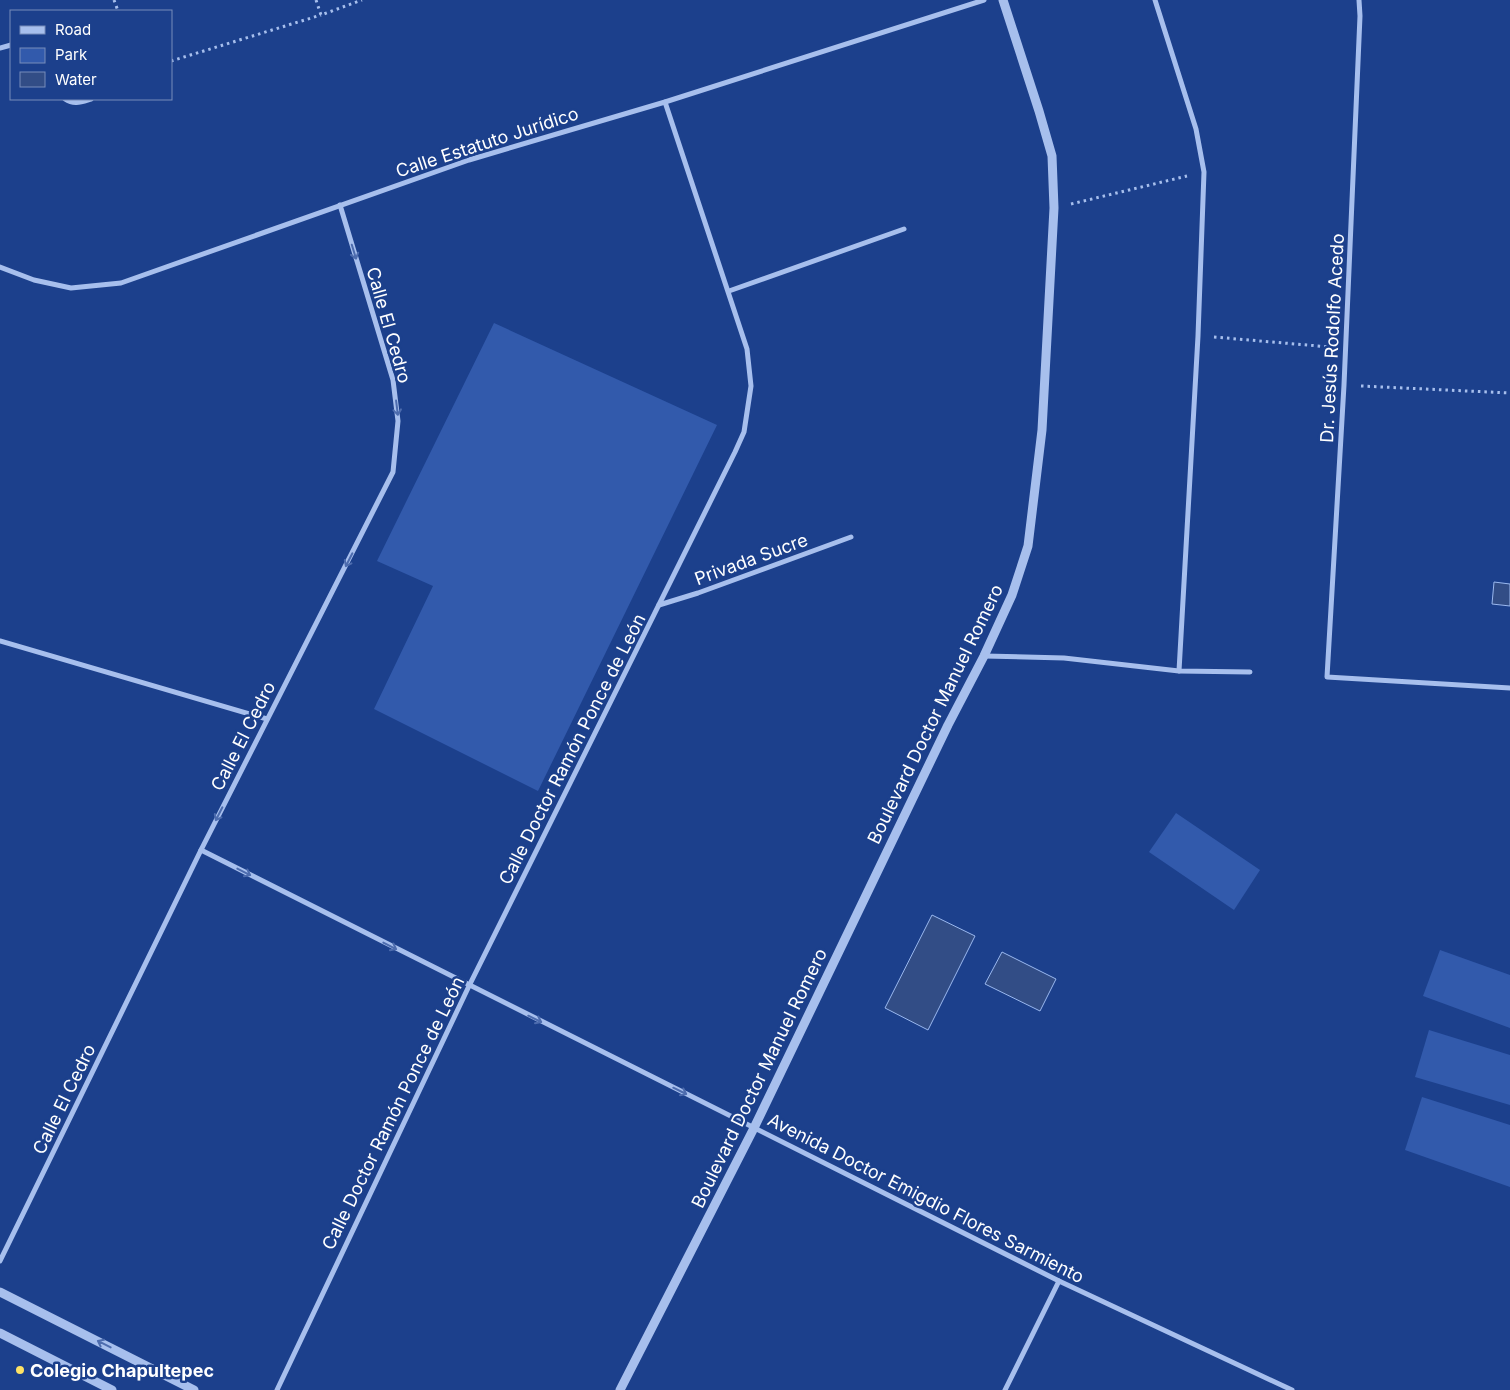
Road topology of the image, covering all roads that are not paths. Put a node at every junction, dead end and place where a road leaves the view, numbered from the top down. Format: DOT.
graph roads {
  1 [pos="984,0"];
  2 [pos="1003,0"];
  3 [pos="1155,0"];
  4 [pos="1359,0"];
  5 [pos="67,100"];
  6 [pos="88,100"];
  7 [pos="665,102"];
  8 [pos="340,205"];
  9 [pos="904,229"];
  10 [pos="0,267"];
  11 [pos="729,291"];
  12 [pos="851,537"];
  13 [pos="660,605"];
  14 [pos="0,640"];
  15 [pos="984,656"];
  16 [pos="1179,671"];
  17 [pos="1250,672"];
  18 [pos="1510,688"];
  19 [pos="267,719"];
  20 [pos="201,850"];
  21 [pos="469,986"];
  22 [pos="754,1128"];
  23 [pos="0,1261"];
  24 [pos="1059,1281"];
  25 [pos="0,1292"];
  26 [pos="0,1334"];
  27 [pos="112,1390"];
  28 [pos="194,1390"];
  29 [pos="277,1390"];
  30 [pos="620,1390"];
  31 [pos="1005,1390"];
  32 [pos="1292,1390"];
  1 -- 7 [label="street, Calle Estatuto Jurídico"];
  2 -- 15 [label="street, Boulevard Doctor Manuel Romero"];
  3 -- 16 [label="street"];
  4 -- 18 [label="street, Dr. Jesús Rodolfo Acedo"];
  5 -- 6 [label="street"];
  7 -- 8 [label="street, Calle Estatuto Jurídico"];
  7 -- 11 [label="street, Calle Doctor Ramón Ponce de León"];
  8 -- 10 [label="street, Calle Estatuto Jurídico"];
  8 -- 19 [label="street, Calle El Cedro, one-way"];
  9 -- 11 [label="street"];
  11 -- 13 [label="street, Calle Doctor Ramón Ponce de León"];
  12 -- 13 [label="street, Privada Sucre"];
  13 -- 21 [label="street, Calle Doctor Ramón Ponce de León"];
  14 -- 19 [label="street"];
  15 -- 16 [label="street"];
  15 -- 22 [label="street, Boulevard Doctor Manuel Romero"];
  16 -- 17 [label="street"];
  19 -- 20 [label="street, Calle El Cedro, one-way"];
  20 -- 21 [label="street, Avenida Doctor Emigdio Flores Sarmiento, one-way"];
  20 -- 23 [label="street, Calle El Cedro"];
  21 -- 22 [label="street, Avenida Doctor Emigdio Flores Sarmiento, one-way"];
  21 -- 29 [label="street, Calle Doctor Ramón Ponce de León"];
  22 -- 24 [label="street, Avenida Doctor Emigdio Flores Sarmiento"];
  22 -- 30 [label="street, Boulevard Doctor Manuel Romero"];
  24 -- 31 [label="street"];
  24 -- 32 [label="street, Avenida Doctor Emigdio Flores Sarmiento"];
  28 -- 25 [label="street, one-way"];
  26 -- 27 [label="street"];
}
